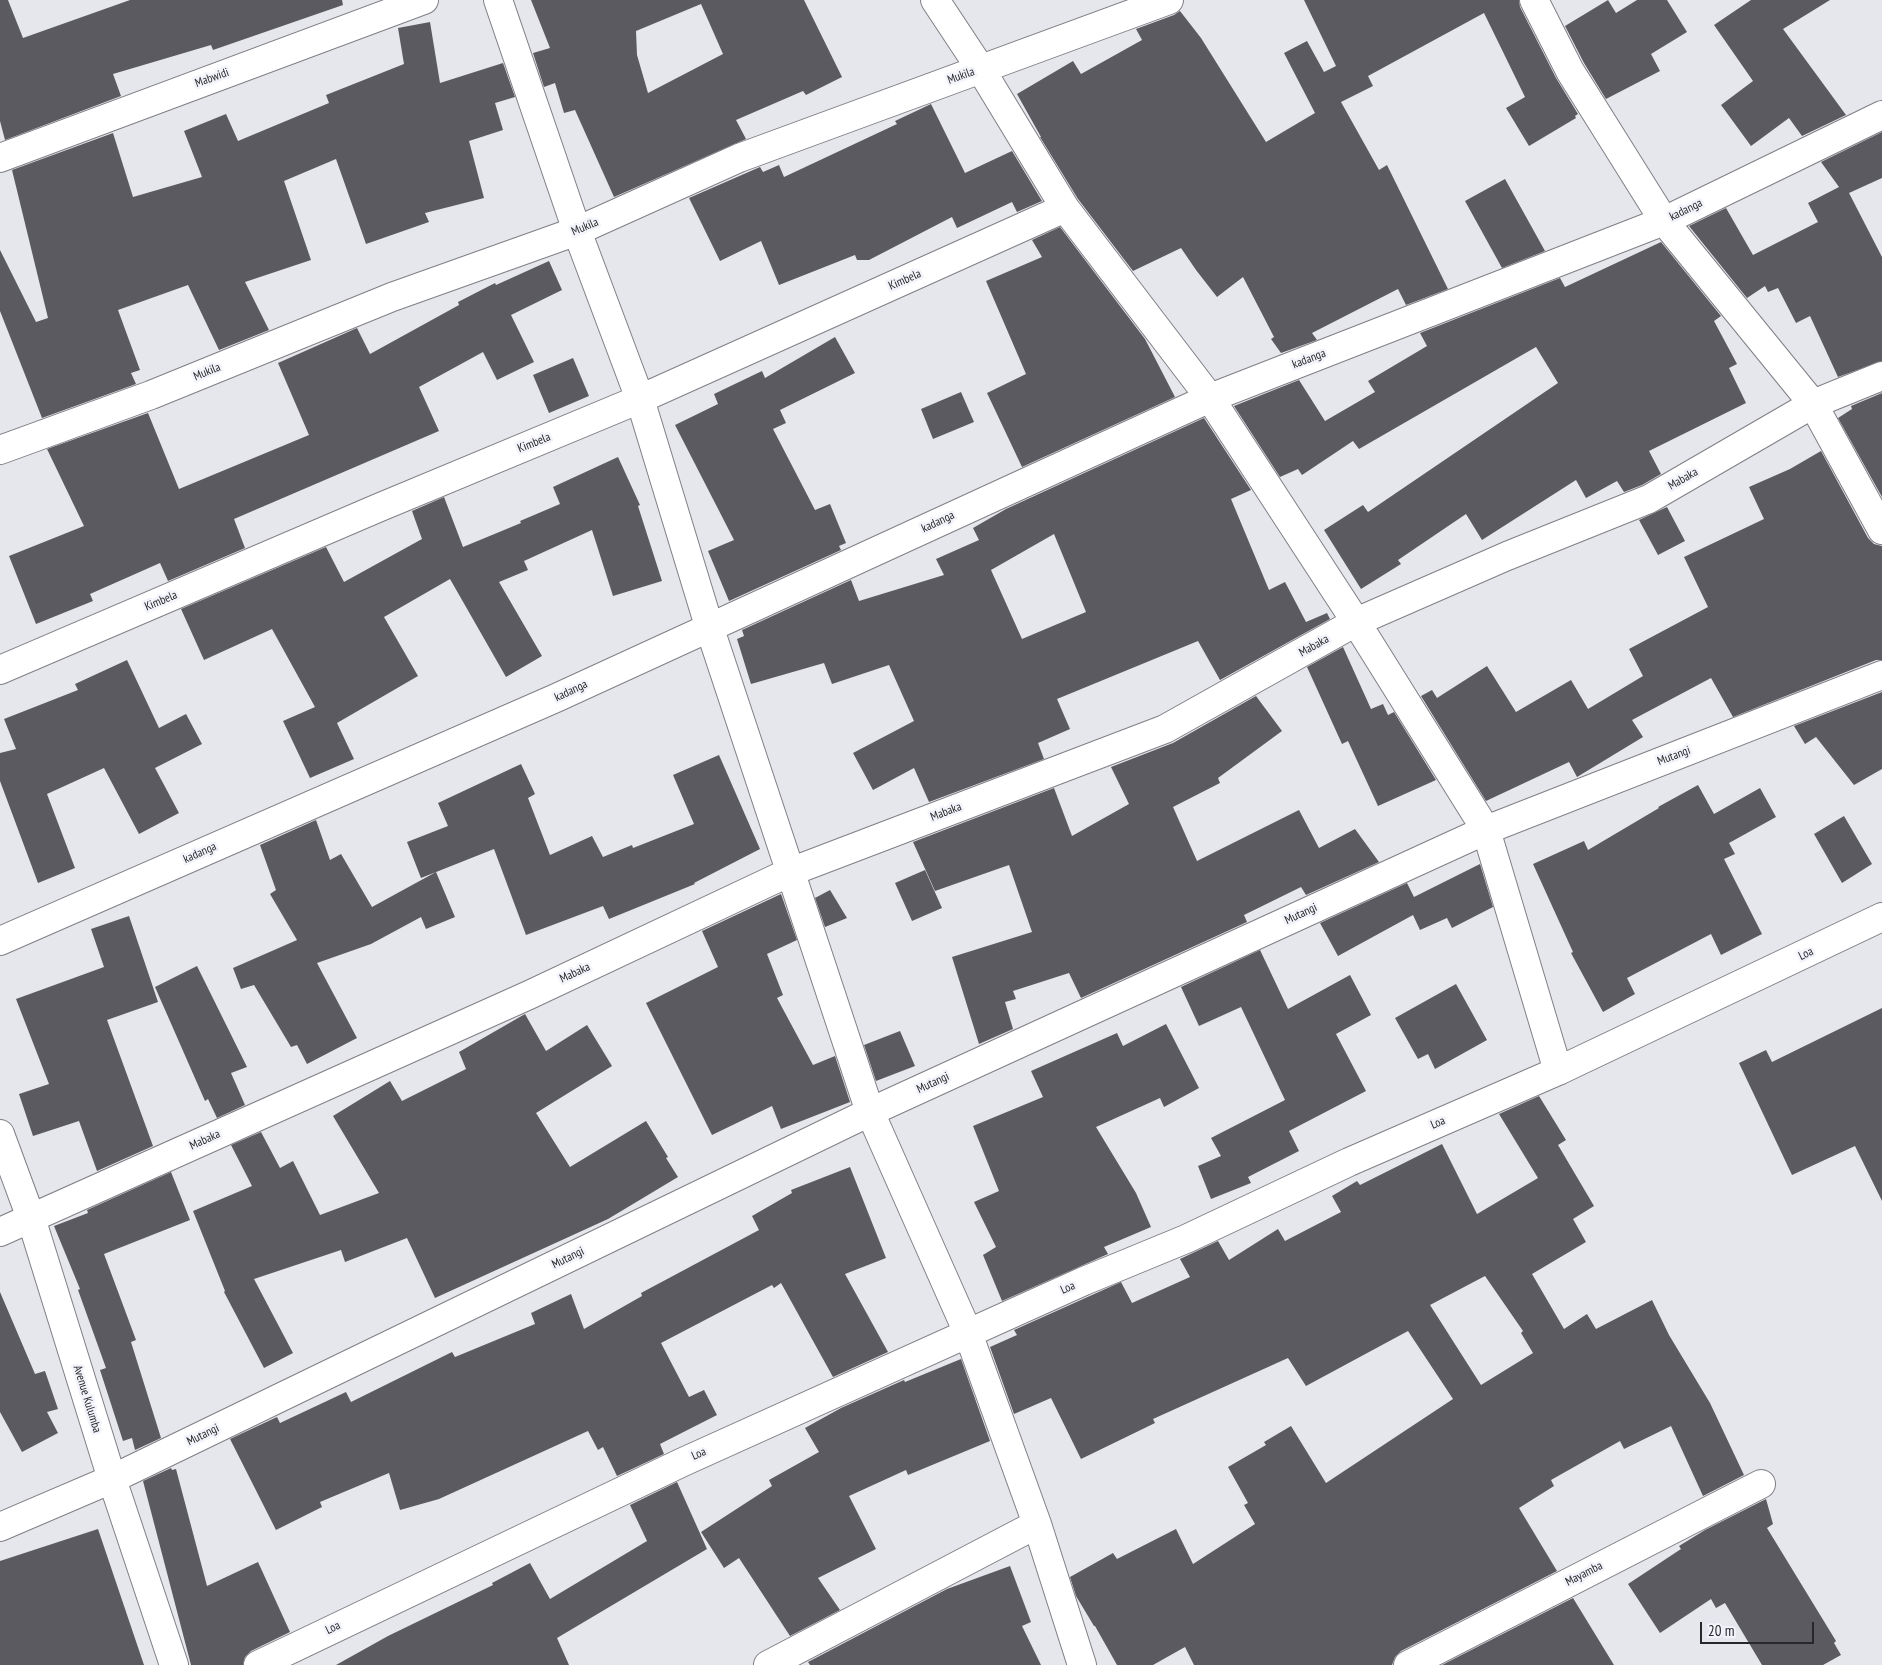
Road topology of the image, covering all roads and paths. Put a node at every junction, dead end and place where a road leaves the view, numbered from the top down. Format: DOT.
graph roads {
  1 [pos="424,0"];
  2 [pos="498,0"];
  3 [pos="936,0"];
  4 [pos="1169,0"];
  5 [pos="1534,0"];
  6 [pos="980,68"];
  7 [pos="1882,115"];
  8 [pos="0,158"];
  9 [pos="1065,208"];
  10 [pos="1664,221"];
  11 [pos="577,231"];
  12 [pos="1882,376"];
  13 [pos="1210,398"];
  14 [pos="640,399"];
  15 [pos="1814,404"];
  16 [pos="0,450"];
  17 [pos="1882,530"];
  18 [pos="1356,622"];
  19 [pos="709,626"];
  20 [pos="0,670"];
  21 [pos="1882,675"];
  22 [pos="1486,830"];
  23 [pos="790,872"];
  24 [pos="1882,918"];
  25 [pos="0,941"];
  26 [pos="1558,1072"];
  27 [pos="870,1112"];
  28 [pos="0,1134"];
  29 [pos="31,1218"];
  30 [pos="0,1232"];
  31 [pos="968,1333"];
  32 [pos="112,1478"];
  33 [pos="1761,1484"];
  34 [pos="1037,1524"];
  35 [pos="0,1528"];
  36 [pos="174,1665"];
  37 [pos="258,1665"];
  38 [pos="768,1665"];
  39 [pos="1082,1665"];
  40 [pos="1408,1665"];
  1 -- 8 [label="street, Mabwidi"];
  2 -- 11 [label="street"];
  3 -- 6 [label="street"];
  4 -- 6 [label="street, Mukila"];
  5 -- 10 [label="street"];
  6 -- 9 [label="street"];
  6 -- 11 [label="street, Mukila"];
  7 -- 10 [label="street, kadanga"];
  9 -- 13 [label="street"];
  9 -- 14 [label="street, Kimbela"];
  10 -- 13 [label="street, kadanga"];
  10 -- 15 [label="street"];
  11 -- 14 [label="street"];
  11 -- 16 [label="street, Mukila"];
  12 -- 15 [label="street, Mabaka"];
  13 -- 18 [label="street"];
  13 -- 19 [label="street, kadanga"];
  14 -- 19 [label="street"];
  14 -- 20 [label="street, Kimbela"];
  15 -- 17 [label="street"];
  15 -- 18 [label="street, Mabaka"];
  18 -- 22 [label="street"];
  18 -- 23 [label="street, Mabaka"];
  19 -- 23 [label="street"];
  19 -- 25 [label="street, kadanga"];
  21 -- 22 [label="street, Mutangi"];
  22 -- 26 [label="street"];
  22 -- 27 [label="street, Mutangi"];
  23 -- 27 [label="street"];
  23 -- 29 [label="street, Mabaka"];
  24 -- 26 [label="street, Loa"];
  26 -- 31 [label="street, Loa"];
  27 -- 31 [label="street"];
  27 -- 32 [label="street, Mutangi"];
  28 -- 29 [label="street, Avenue Kulumba"];
  29 -- 30 [label="street, Mabaka"];
  29 -- 32 [label="street, Avenue Kulumba"];
  31 -- 34 [label="street"];
  31 -- 37 [label="street, Loa"];
  32 -- 35 [label="street, Mutangi"];
  32 -- 36 [label="street, Avenue Kulumba"];
  33 -- 40 [label="street, Mayamba"];
  34 -- 38 [label="street"];
  34 -- 39 [label="street"];
}
